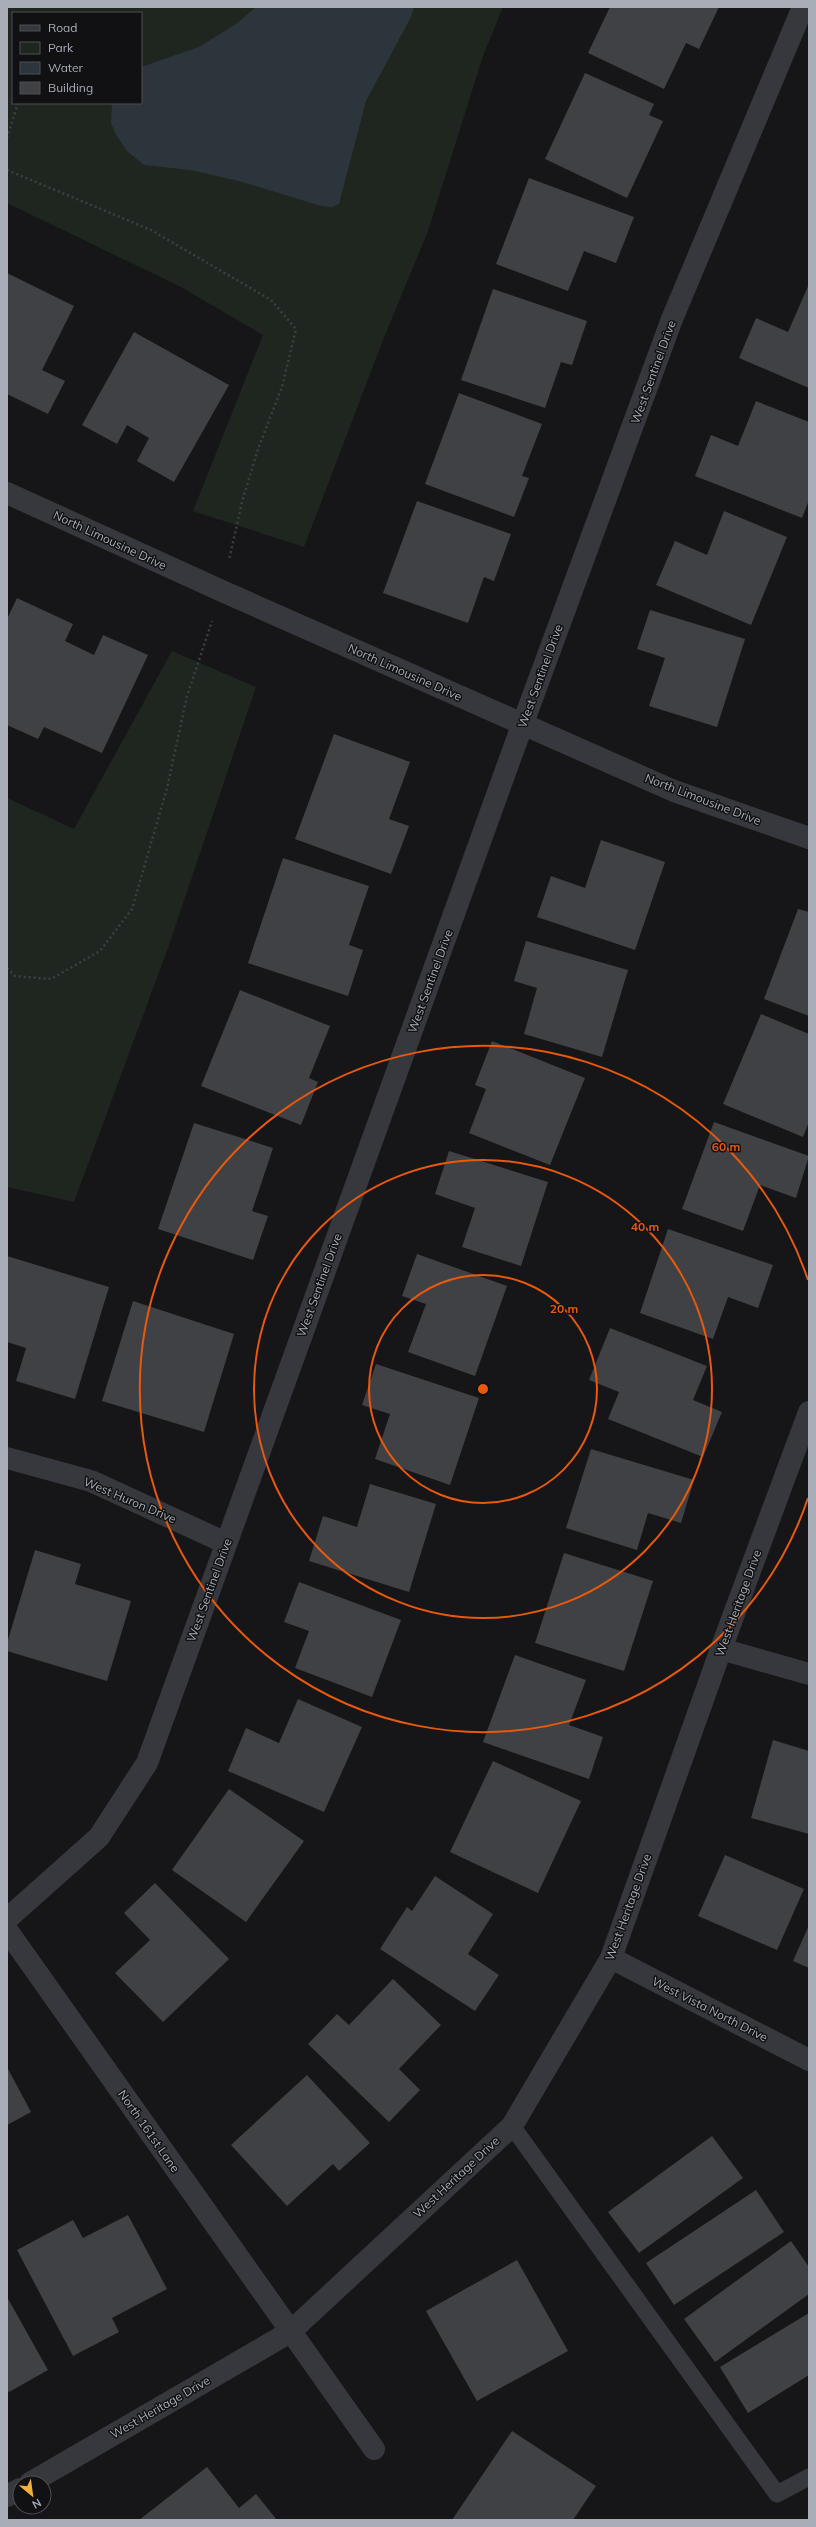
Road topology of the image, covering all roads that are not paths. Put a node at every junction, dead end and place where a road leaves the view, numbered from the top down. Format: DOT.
graph roads {
  1 [pos="804,7"];
  2 [pos="7,493"];
  3 [pos="523,723"];
  4 [pos="809,838"];
  5 [pos="809,1412"];
  6 [pos="7,1458"];
  7 [pos="226,1543"];
  8 [pos="721,1649"];
  9 [pos="809,1674"];
  10 [pos="7,1918"];
  11 [pos="7,1930"];
  12 [pos="611,1958"];
  13 [pos="809,2060"];
  14 [pos="512,2126"];
  15 [pos="290,2332"];
  16 [pos="374,2449"];
  17 [pos="44,2475"];
  18 [pos="809,2477"];
  1 -- 3 [label="street, West Sentinel Drive"];
  2 -- 3 [label="street, North Limousine Drive"];
  3 -- 4 [label="street, North Limousine Drive"];
  3 -- 7 [label="street, West Sentinel Drive"];
  5 -- 8 [label="street, West Heritage Drive"];
  6 -- 7 [label="street, West Huron Drive"];
  7 -- 10 [label="street, West Sentinel Drive"];
  8 -- 9 [label="street"];
  8 -- 12 [label="street, West Heritage Drive"];
  11 -- 15 [label="street, North 161st Lane"];
  12 -- 13 [label="street, West Vista North Drive"];
  12 -- 14 [label="street, West Heritage Drive"];
  14 -- 15 [label="street, West Heritage Drive"];
  14 -- 18 [label="lane"];
  15 -- 16 [label="street"];
  15 -- 17 [label="street, West Heritage Drive"];
}
